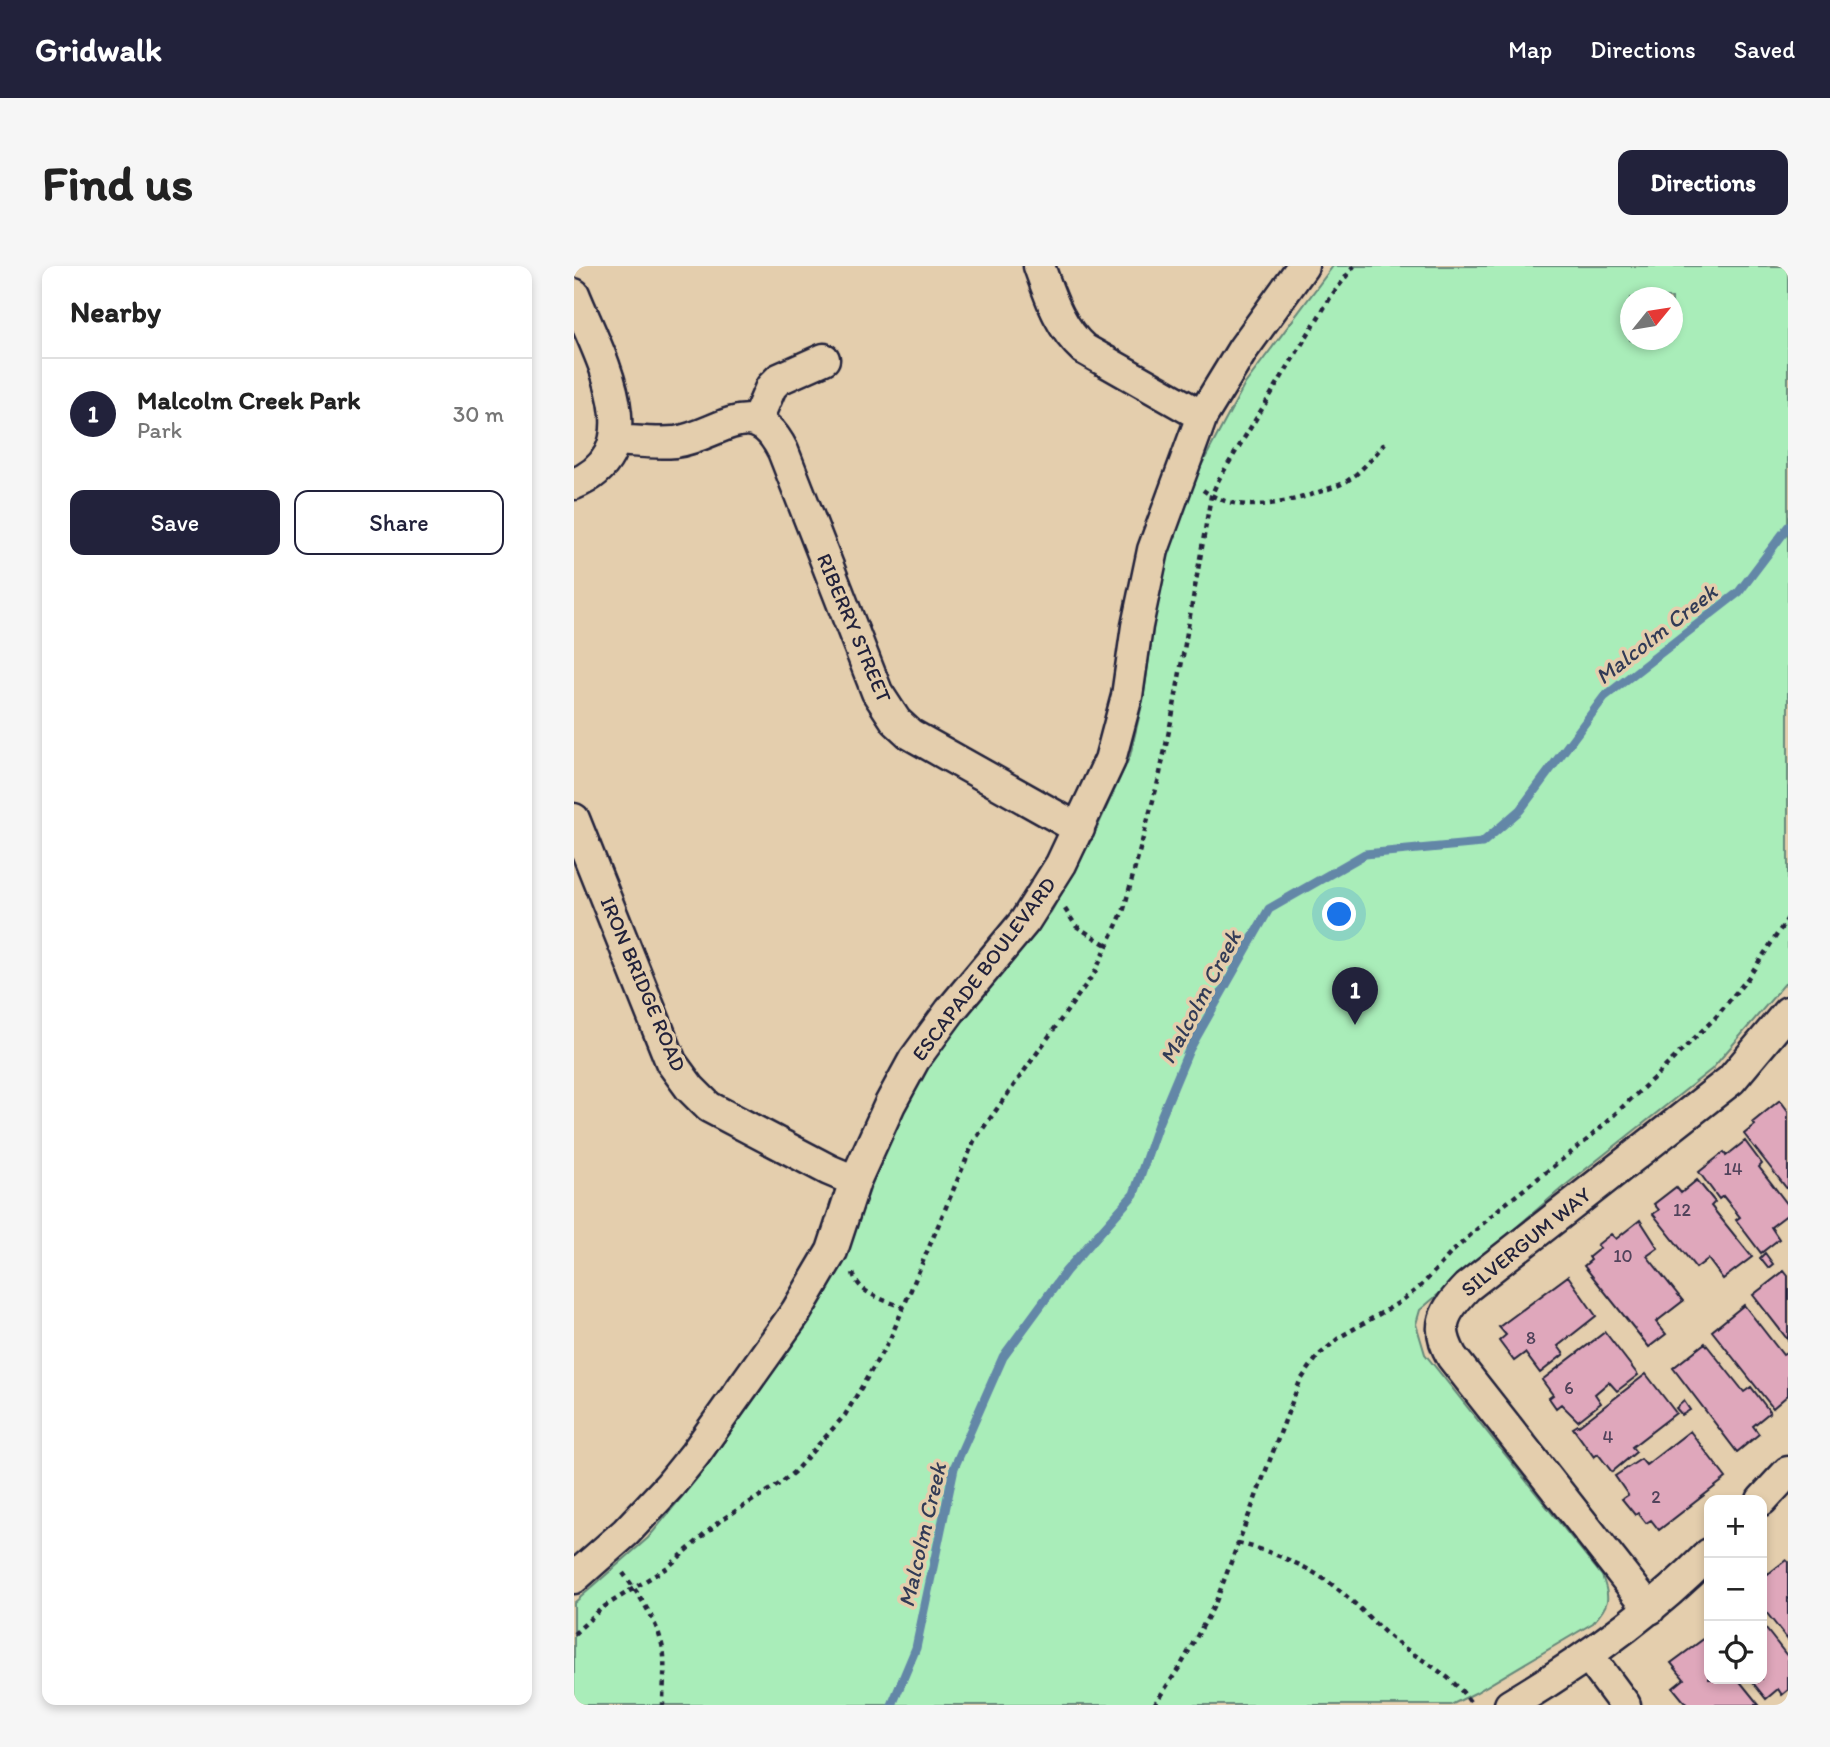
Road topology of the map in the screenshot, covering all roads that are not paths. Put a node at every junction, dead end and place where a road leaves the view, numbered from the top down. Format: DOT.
graph roads {
  1 [pos="1039,266"];
  2 [pos="1303,266"];
  3 [pos="574,294"];
  4 [pos="824,359"];
  5 [pos="1202,416"];
  6 [pos="756,422"];
  7 [pos="615,440"];
  8 [pos="574,484"];
  9 [pos="574,819"];
  10 [pos="1079,829"];
  11 [pos="1788,1012"];
  12 [pos="855,1181"];
  13 [pos="1788,1472"];
  14 [pos="1767,1495"];
  15 [pos="1705,1558"];
  16 [pos="574,1578"];
  17 [pos="1650,1609"];
  18 [pos="1588,1655"];
  19 [pos="1510,1705"];
  20 [pos="1625,1705"];
  1 -- 5 [label="street"];
  2 -- 5 [label="street, ESCAPADE BOULEVARD"];
  3 -- 7 [label="street"];
  4 -- 6 [label="street"];
  5 -- 10 [label="street, ESCAPADE BOULEVARD"];
  6 -- 7 [label="street"];
  6 -- 10 [label="street, RIBERRY STREET"];
  7 -- 8 [label="street"];
  9 -- 12 [label="street, IRON BRIDGE ROAD"];
  10 -- 12 [label="street, ESCAPADE BOULEVARD"];
  11 -- 17 [label="street, SILVERGUM WAY"];
  12 -- 16 [label="street, ESCAPADE BOULEVARD"];
  13 -- 14 [label="street"];
  15 -- 17 [label="street"];
  17 -- 18 [label="street"];
  18 -- 19 [label="street"];
  18 -- 20 [label="street"];
}
